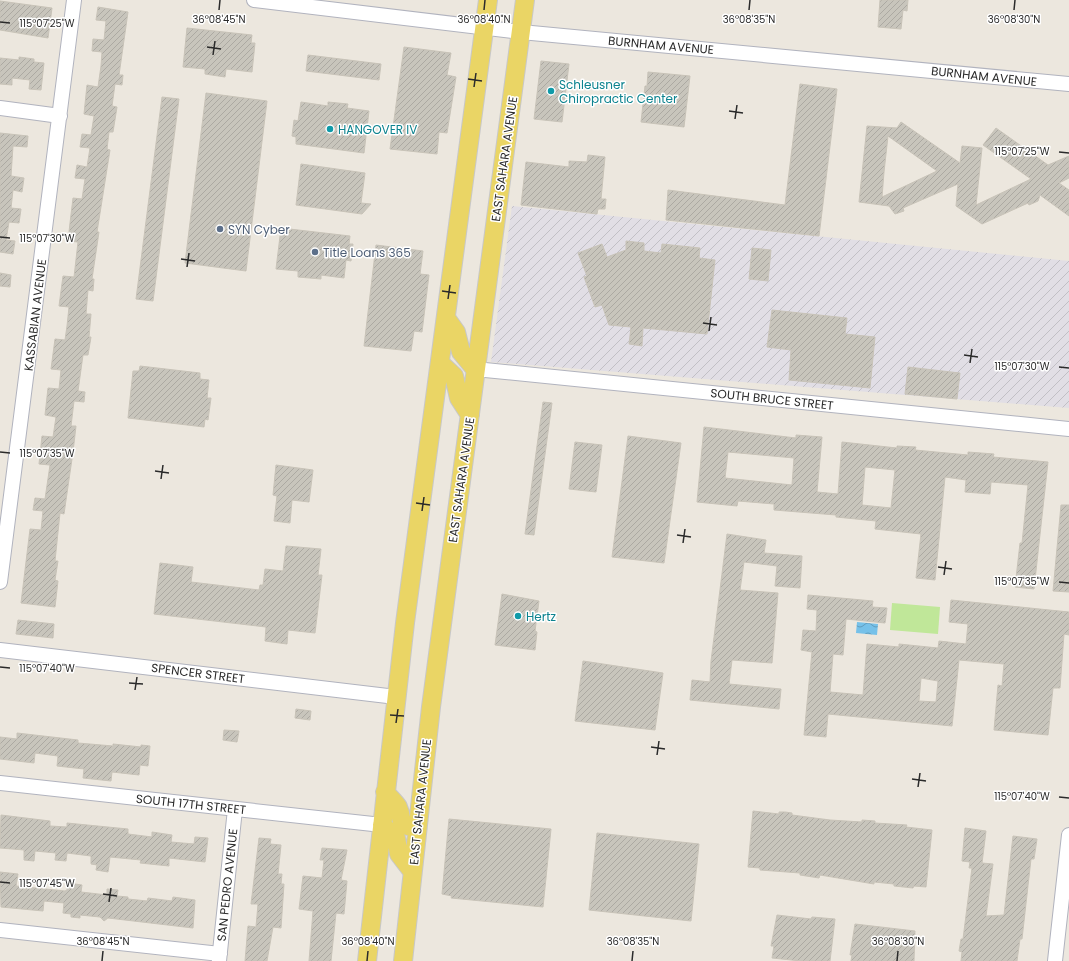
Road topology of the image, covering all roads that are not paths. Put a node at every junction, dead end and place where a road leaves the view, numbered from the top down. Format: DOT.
graph roads {
  1 [pos="74,0"];
  2 [pos="254,0"];
  3 [pos="488,0"];
  4 [pos="525,0"];
  5 [pos="485,28"];
  6 [pos="521,32"];
  7 [pos="1069,84"];
  8 [pos="0,108"];
  9 [pos="60,116"];
  10 [pos="446,318"];
  11 [pos="440,363"];
  12 [pos="475,369"];
  13 [pos="470,415"];
  14 [pos="1069,428"];
  15 [pos="0,582"];
  16 [pos="0,650"];
  17 [pos="396,697"];
  18 [pos="0,783"];
  19 [pos="385,792"];
  20 [pos="235,809"];
  21 [pos="382,825"];
  22 [pos="417,828"];
  23 [pos="1069,835"];
  24 [pos="412,871"];
  25 [pos="0,930"];
  26 [pos="219,957"];
  27 [pos="368,961"];
  28 [pos="403,961"];
  29 [pos="1054,961"];
  1 -- 9 [label="street, KASSABIAN AVENUE"];
  2 -- 5 [label="street, BURNHAM AVENUE"];
  3 -- 5 [label="main road"];
  4 -- 6 [label="main road, EAST SAHARA AVENUE"];
  5 -- 6 [label="street, BURNHAM AVENUE"];
  5 -- 10 [label="main road"];
  6 -- 7 [label="street, BURNHAM AVENUE"];
  6 -- 12 [label="main road, EAST SAHARA AVENUE"];
  8 -- 9 [label="street"];
  9 -- 15 [label="street, KASSABIAN AVENUE"];
  10 -- 11 [label="main road"];
  10 -- 12 [label="main road"];
  11 -- 13 [label="main road"];
  11 -- 17 [label="main road"];
  12 -- 13 [label="main road, EAST SAHARA AVENUE"];
  12 -- 14 [label="street, SOUTH BRUCE STREET"];
  13 -- 22 [label="main road, EAST SAHARA AVENUE"];
  16 -- 17 [label="street, SPENCER STREET"];
  17 -- 19 [label="main road"];
  18 -- 20 [label="street, SOUTH 17TH STREET"];
  19 -- 21 [label="main road"];
  19 -- 22 [label="main road"];
  20 -- 21 [label="street, SOUTH 17TH STREET"];
  20 -- 26 [label="street, SAN PEDRO AVENUE"];
  21 -- 24 [label="main road"];
  21 -- 27 [label="main road"];
  22 -- 24 [label="main road, EAST SAHARA AVENUE"];
  23 -- 29 [label="street"];
  24 -- 28 [label="main road, EAST SAHARA AVENUE"];
  25 -- 26 [label="street"];
}
